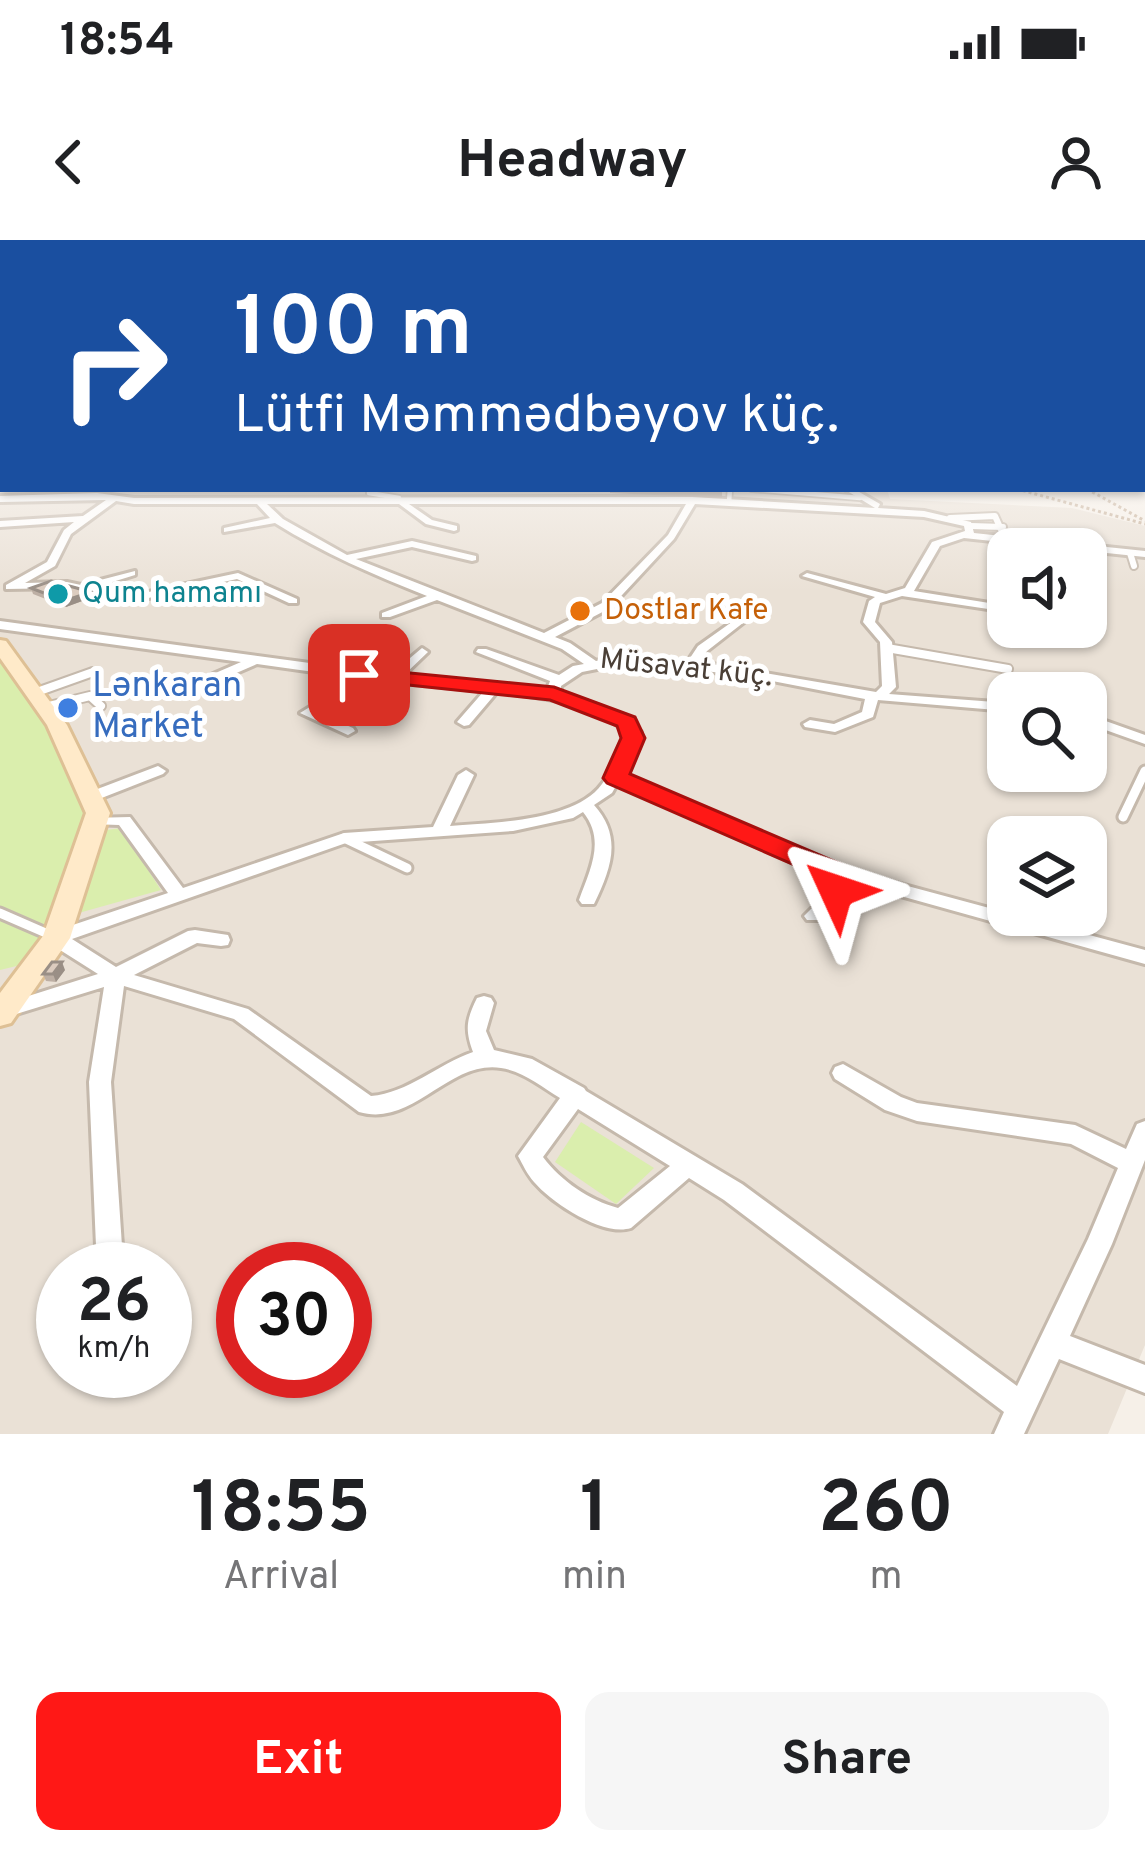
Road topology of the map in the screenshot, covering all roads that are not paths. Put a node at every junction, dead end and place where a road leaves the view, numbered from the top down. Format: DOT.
graph roads {
  1 [pos="122,492"];
  2 [pos="193,492"];
  3 [pos="371,492"];
  4 [pos="376,492"];
  5 [pos="482,492"];
  6 [pos="788,492"];
  7 [pos="852,492"];
  8 [pos="730,495"];
  9 [pos="115,498"];
  10 [pos="860,498"];
  11 [pos="0,499"];
  12 [pos="187,500"];
  13 [pos="258,500"];
  14 [pos="476,500"];
  15 [pos="692,500"];
  16 [pos="405,501"];
  17 [pos="346,504"];
  18 [pos="881,511"];
  19 [pos="950,518"];
  20 [pos="82,519"];
  21 [pos="279,519"];
  22 [pos="0,524"];
  23 [pos="1003,526"];
  24 [pos="454,528"];
  25 [pos="227,530"];
  26 [pos="968,531"];
  27 [pos="987,537"];
  28 [pos="1107,554"];
  29 [pos="1145,554"];
  30 [pos="350,557"];
  31 [pos="472,558"];
  32 [pos="131,573"];
  33 [pos="807,576"];
  34 [pos="5,589"];
  35 [pos="82,589"];
  36 [pos="903,593"];
  37 [pos="439,596"];
  38 [pos="882,596"];
  39 [pos="293,601"];
  40 [pos="987,606"];
  41 [pos="753,610"];
  42 [pos="386,615"];
  43 [pos="0,625"];
  44 [pos="546,637"];
  45 [pos="0,645"];
  46 [pos="887,648"];
  47 [pos="422,652"];
  48 [pos="482,652"];
  49 [pos="257,659"];
  50 [pos="590,662"];
  51 [pos="691,665"];
  52 [pos="1008,669"];
  53 [pos="93,672"];
  54 [pos="370,676"];
  55 [pos="393,679"];
  56 [pos="556,686"];
  57 [pos="493,689"];
  58 [pos="188,690"];
  59 [pos="877,695"];
  60 [pos="39,700"];
  61 [pos="987,705"];
  62 [pos="100,706"];
  63 [pos="464,722"];
  64 [pos="810,724"];
  65 [pos="1107,726"];
  66 [pos="348,731"];
  67 [pos="1145,740"];
  68 [pos="158,771"];
  69 [pos="1145,771"];
  70 [pos="466,775"];
  71 [pos="616,778"];
  72 [pos="587,807"];
  73 [pos="95,808"];
  74 [pos="1123,817"];
  75 [pos="441,829"];
  76 [pos="344,838"];
  77 [pos="407,868"];
  78 [pos="840,874"];
  79 [pos="178,894"];
  80 [pos="588,900"];
  81 [pos="0,913"];
  82 [pos="813,916"];
  83 [pos="56,938"];
  84 [pos="221,940"];
  85 [pos="1145,957"];
  86 [pos="115,976"];
  87 [pos="484,1003"];
  88 [pos="1,1014"];
  89 [pos="485,1055"];
  90 [pos="843,1073"];
  91 [pos="576,1094"];
  92 [pos="1145,1131"];
  93 [pos="1131,1163"];
  94 [pos="689,1164"];
  95 [pos="109,1242"];
  96 [pos="1052,1342"];
  97 [pos="1145,1379"];
  98 [pos="1023,1408"];
  99 [pos="1009,1434"];
  1 -- 9 [label="street"];
  2 -- 12 [label="street"];
  3 -- 17 [label="street"];
  4 -- 16 [label="lane"];
  5 -- 14 [label="street"];
  6 -- 10 [label="lane"];
  7 -- 10 [label="street"];
  8 -- 15 [label="street"];
  8 -- 18 [label="street"];
  9 -- 11 [label="street"];
  9 -- 12 [label="street"];
  9 -- 20 [label="street"];
  10 -- 18 [label="street"];
  12 -- 13 [label="street"];
  13 -- 17 [label="street"];
  13 -- 21 [label="street, Müsavat küç."];
  14 -- 15 [label="street"];
  14 -- 16 [label="street"];
  15 -- 44 [label="street"];
  16 -- 17 [label="street"];
  16 -- 24 [label="street"];
  18 -- 19 [label="street"];
  19 -- 23 [label="lane"];
  19 -- 26 [label="street"];
  20 -- 22 [label="street"];
  20 -- 34 [label="street"];
  21 -- 25 [label="street"];
  21 -- 30 [label="street, Müsavat küç."];
  23 -- 26 [label="lane"];
  26 -- 27 [label="street"];
  26 -- 36 [label="street"];
  28 -- 29 [label="street"];
  30 -- 31 [label="street"];
  30 -- 37 [label="street, Müsavat küç."];
  32 -- 35 [label="street"];
  33 -- 38 [label="street"];
  34 -- 35 [label="street"];
  35 -- 39 [label="street"];
  36 -- 38 [label="street"];
  36 -- 40 [label="street"];
  37 -- 42 [label="street"];
  37 -- 44 [label="street, Müsavat küç."];
  38 -- 46 [label="street"];
  41 -- 51 [label="street"];
  43 -- 49 [label="street"];
  44 -- 50 [label="street, Müsavat küç."];
  45 -- 60 [label="street"];
  46 -- 52 [label="lane"];
  46 -- 59 [label="street"];
  47 -- 55 [label="street"];
  48 -- 56 [label="street"];
  49 -- 54 [label="street"];
  49 -- 58 [label="street"];
  50 -- 51 [label="street, Müsavat küç."];
  50 -- 56 [label="street"];
  51 -- 59 [label="street, Müsavat küç."];
  53 -- 60 [label="lane"];
  54 -- 55 [label="street"];
  54 -- 66 [label="street"];
  55 -- 57 [label="street"];
  56 -- 57 [label="street"];
  56 -- 71 [label="street"];
  57 -- 63 [label="street"];
  59 -- 61 [label="street, Müsavat küç."];
  59 -- 64 [label="street"];
  60 -- 62 [label="lane"];
  60 -- 73 [label="street"];
  65 -- 67 [label="street"];
  68 -- 73 [label="street"];
  69 -- 74 [label="lane"];
  70 -- 75 [label="street"];
  71 -- 72 [label="street"];
  71 -- 78 [label="street"];
  72 -- 75 [label="street"];
  72 -- 80 [label="street"];
  73 -- 79 [label="street"];
  73 -- 83 [label="street"];
  75 -- 76 [label="street"];
  76 -- 77 [label="lane"];
  76 -- 79 [label="street"];
  78 -- 82 [label="street"];
  78 -- 85 [label="street"];
  79 -- 83 [label="street"];
  81 -- 83 [label="lane"];
  83 -- 86 [label="street"];
  83 -- 88 [label="street"];
  84 -- 86 [label="street"];
  86 -- 88 [label="street"];
  86 -- 89 [label="street"];
  86 -- 95 [label="street"];
  87 -- 89 [label="street"];
  89 -- 91 [label="street"];
  90 -- 93 [label="street"];
  91 -- 94 [label="street"];
  91 -- 94 [label="street"];
  92 -- 93 [label="street"];
  93 -- 96 [label="street"];
  94 -- 98 [label="street"];
  96 -- 97 [label="street"];
  96 -- 98 [label="street"];
  98 -- 99 [label="street"];
}
